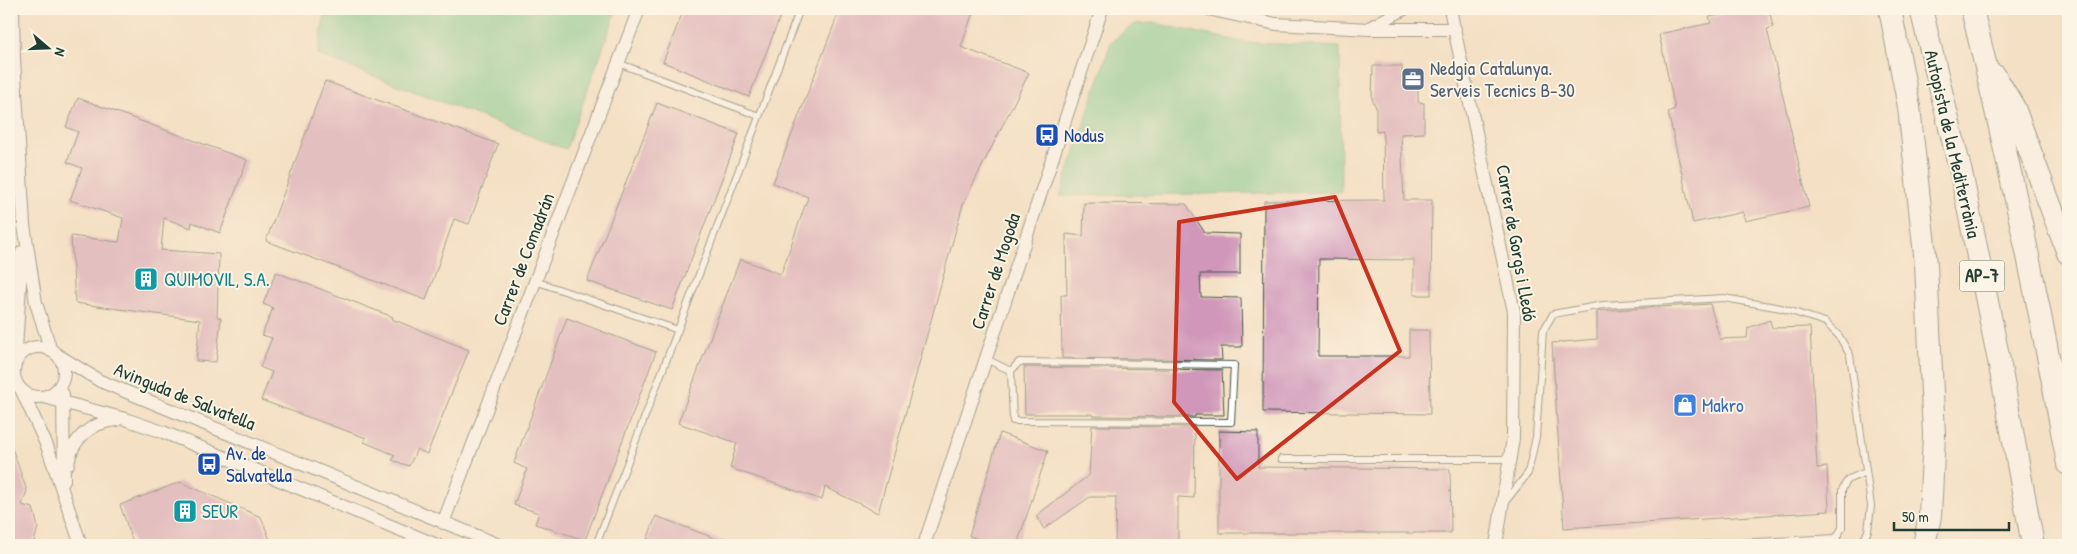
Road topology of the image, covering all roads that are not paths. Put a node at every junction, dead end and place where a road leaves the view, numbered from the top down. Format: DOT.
graph roads {
  1 [pos="13,9"];
  2 [pos="639,9"];
  3 [pos="800,9"];
  4 [pos="1102,9"];
  5 [pos="1208,9"];
  6 [pos="1404,9"];
  7 [pos="1450,9"];
  8 [pos="1890,9"];
  9 [pos="1921,9"];
  10 [pos="1972,9"];
  11 [pos="1369,28"];
  12 [pos="1455,29"];
  13 [pos="1983,55"];
  14 [pos="618,63"];
  15 [pos="759,116"];
  16 [pos="24,225"];
  17 [pos="2068,253"];
  18 [pos="535,281"];
  19 [pos="9,283"];
  20 [pos="678,330"];
  21 [pos="13,344"];
  22 [pos="49,351"];
  23 [pos="986,359"];
  24 [pos="15,368"];
  25 [pos="1011,371"];
  26 [pos="63,378"];
  27 [pos="16,386"];
  28 [pos="44,397"];
  29 [pos="63,402"];
  30 [pos="125,419"];
  31 [pos="1281,459"];
  32 [pos="1509,459"];
  33 [pos="2068,464"];
  34 [pos="1866,472"];
  35 [pos="64,491"];
  36 [pos="1502,506"];
  37 [pos="443,523"];
  38 [pos="1837,538"];
  39 [pos="81,545"];
  40 [pos="438,545"];
  41 [pos="498,545"];
  42 [pos="596,545"];
  43 [pos="924,545"];
  44 [pos="1496,545"];
  45 [pos="1698,545"];
  46 [pos="1832,545"];
  47 [pos="1861,545"];
  48 [pos="1924,545"];
  49 [pos="2033,545"];
  1 -- 16 [label="street"];
  2 -- 14 [label="street, Carrer de Comadrán"];
  3 -- 15 [label="lane"];
  4 -- 23 [label="street, Carrer de Mogoda"];
  5 -- 11 [label="street"];
  6 -- 11 [label="street"];
  7 -- 12 [label="street, Carrer de Gorgs i Lledó"];
  8 -- 48 [label="highway"];
  9 -- 49 [label="highway, Autopista de la Mediterrània / AP-7"];
  10 -- 13 [label="highway, AP-7"];
  11 -- 12 [label="street"];
  12 -- 32 [label="street, Carrer de Gorgs i Lledó"];
  13 -- 17 [label="highway"];
  13 -- 33 [label="highway, AP-7"];
  14 -- 15 [label="lane"];
  14 -- 18 [label="street, Carrer de Comadrán"];
  15 -- 20 [label="lane"];
  16 -- 19 [label="street"];
  16 -- 21 [label="street"];
  16 -- 22 [label="street"];
  18 -- 20 [label="lane"];
  18 -- 37 [label="street, Carrer de Comadrán"];
  20 -- 42 [label="lane"];
  21 -- 22 [label="street, Avinguda de Salvatella"];
  21 -- 24 [label="street"];
  22 -- 24 [label="street"];
  22 -- 26 [label="street"];
  22 -- 37 [label="street, Avinguda de Salvatella"];
  23 -- 25 [label="lane"];
  23 -- 43 [label="street, Carrer de Mogoda"];
  24 -- 27 [label="street"];
  25 -- 25 [label="lane"];
  26 -- 28 [label="street"];
  26 -- 29 [label="street"];
  27 -- 28 [label="street"];
  27 -- 35 [label="street"];
  28 -- 29 [label="street"];
  29 -- 30 [label="street"];
  29 -- 35 [label="street"];
  30 -- 35 [label="street"];
  30 -- 40 [label="street"];
  31 -- 32 [label="lane"];
  32 -- 36 [label="street, Carrer de Gorgs i Lledó"];
  34 -- 36 [label="lane"];
  34 -- 38 [label="lane"];
  34 -- 47 [label="lane"];
  35 -- 39 [label="street"];
  36 -- 44 [label="street, Carrer de Gorgs i Lledó"];
  37 -- 41 [label="street, Avinguda de Salvatella"];
  38 -- 45 [label="lane"];
  38 -- 46 [label="lane"];
}
